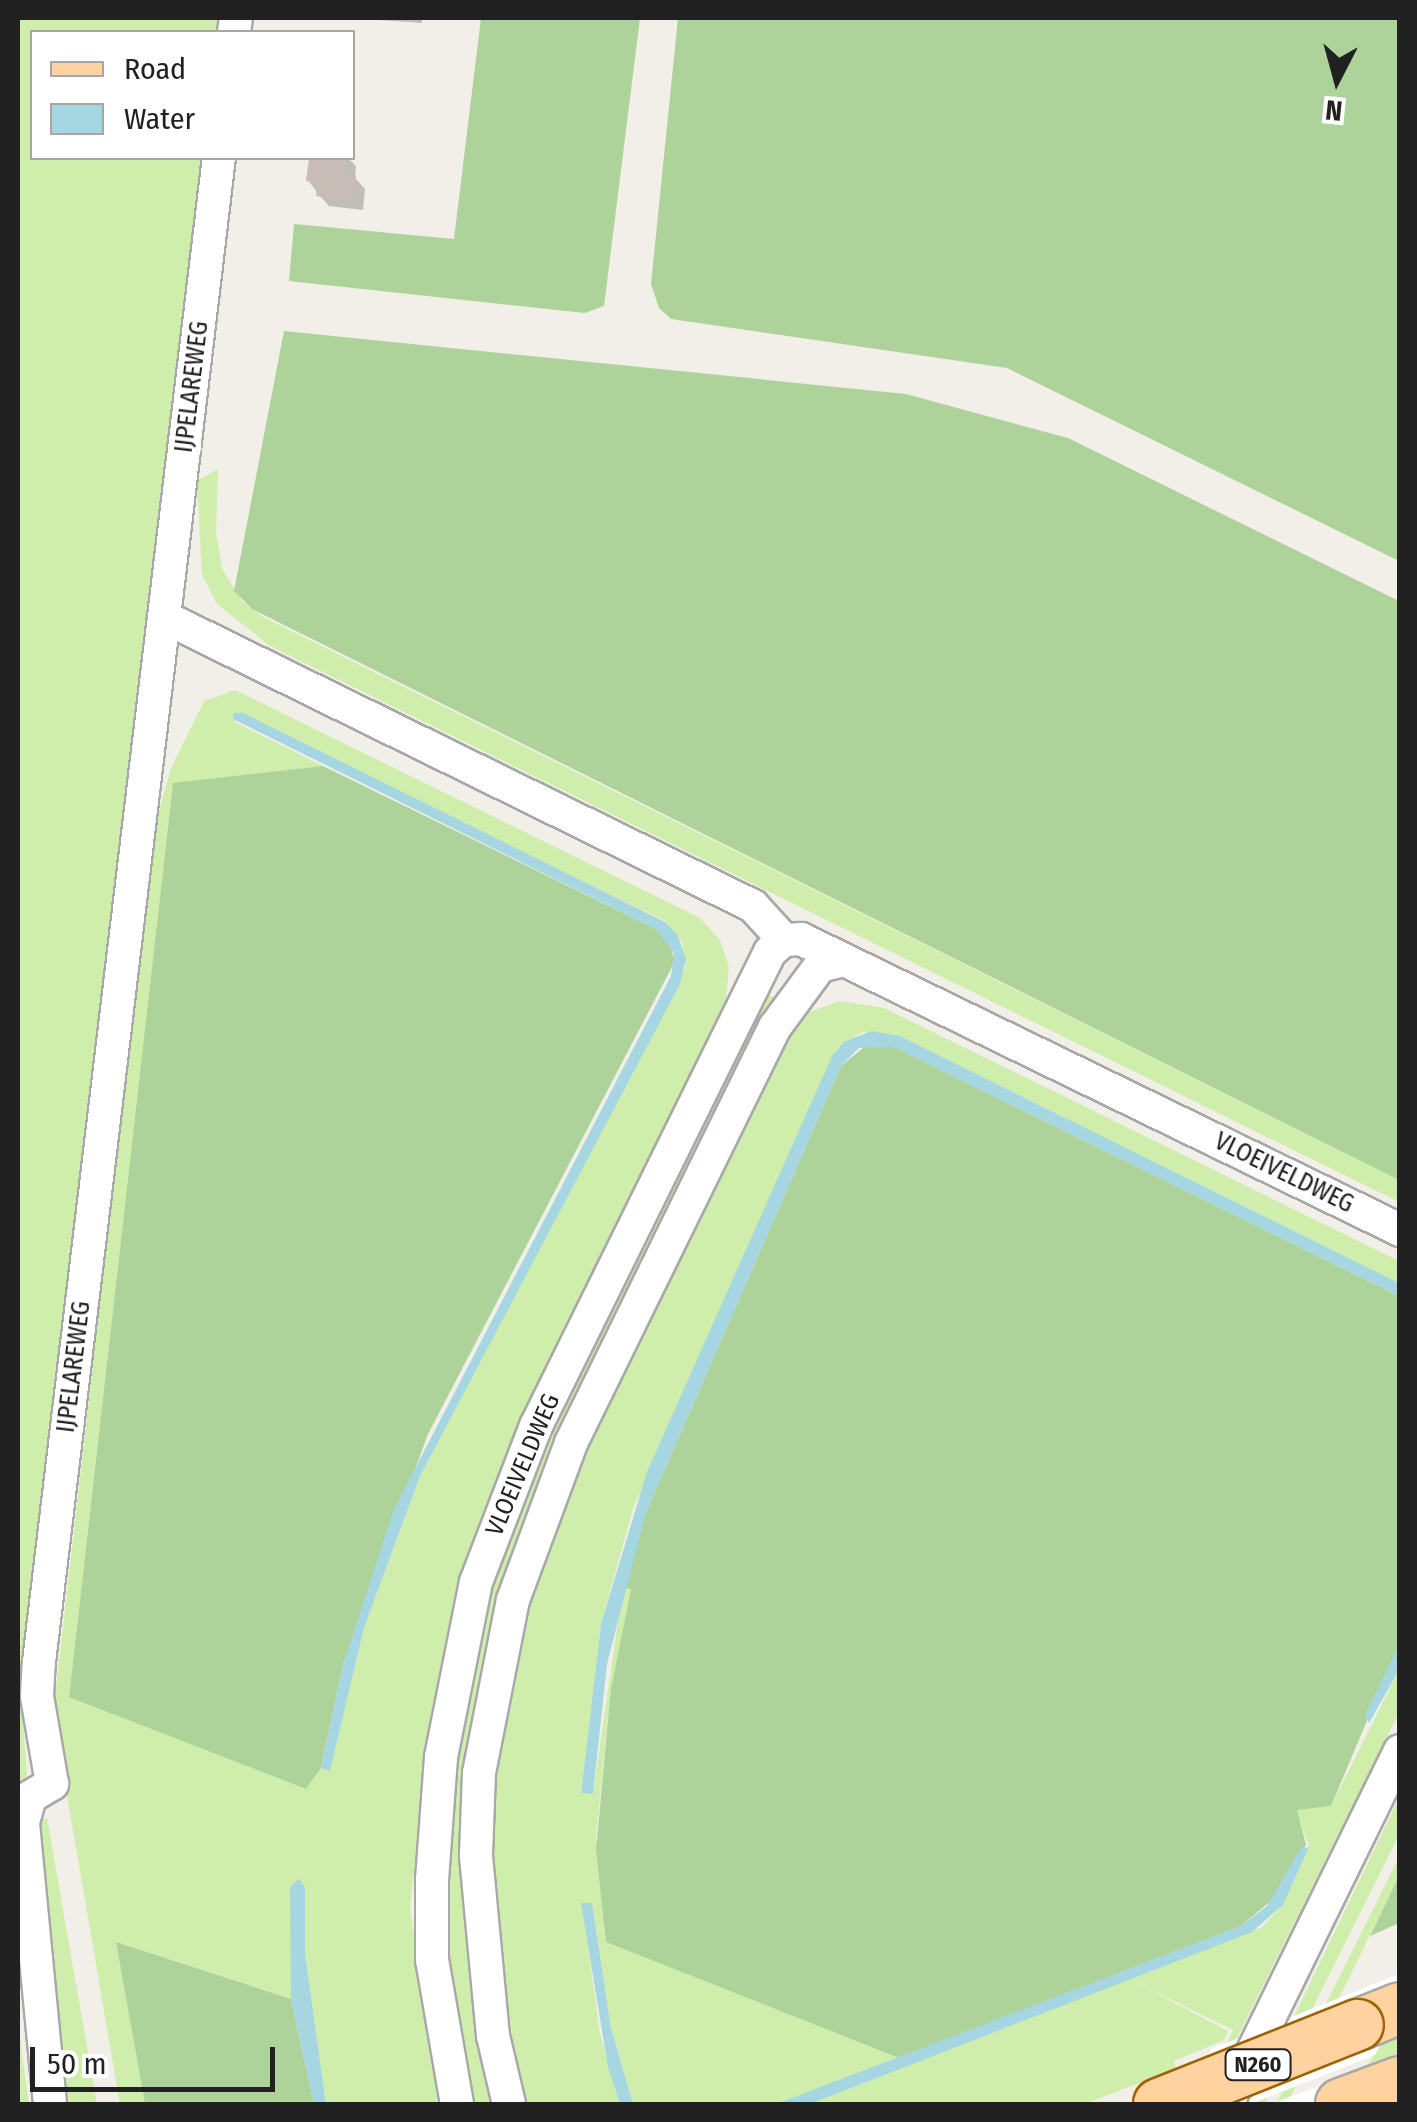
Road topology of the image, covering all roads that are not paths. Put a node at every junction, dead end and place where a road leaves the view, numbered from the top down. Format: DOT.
graph roads {
  1 [pos="220,160"];
  2 [pos="164,617"];
  3 [pos="784,940"];
  4 [pos="844,960"];
  5 [pos="1400,1230"];
  6 [pos="1400,1751"];
  7 [pos="1379,2016"];
  8 [pos="50,2104"];
  9 [pos="457,2104"];
  10 [pos="509,2104"];
  11 [pos="1159,2104"];
  12 [pos="1227,2104"];
  1 -- 2 [label="street, IJPELAREWEG"];
  2 -- 3 [label="street"];
  2 -- 8 [label="street, IJPELAREWEG"];
  3 -- 4 [label="street, VLOEIVELDWEG"];
  3 -- 9 [label="street, VLOEIVELDWEG"];
  4 -- 5 [label="street, VLOEIVELDWEG"];
  4 -- 10 [label="street, VLOEIVELDWEG"];
  6 -- 12 [label="street"];
  7 -- 11 [label="main road, N260, bridge"];
}
